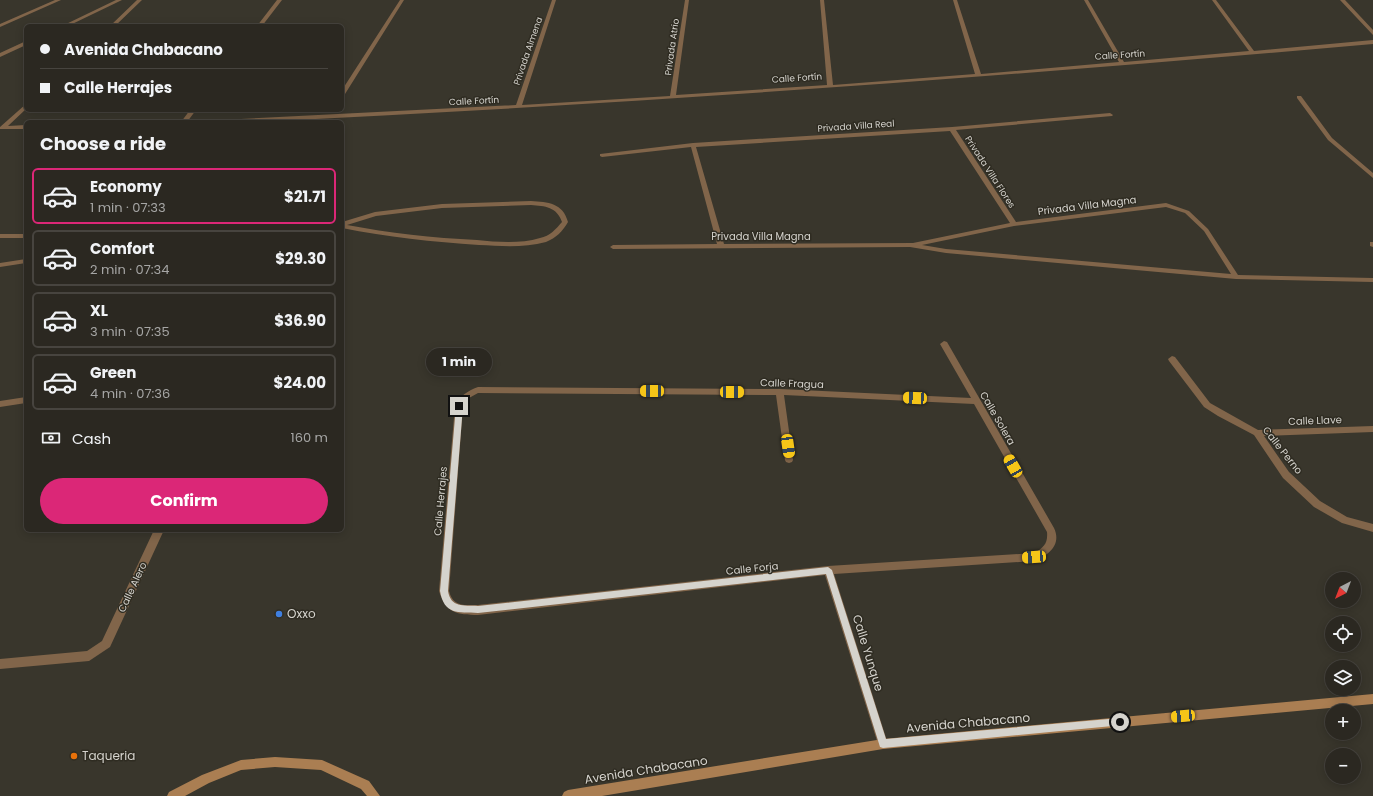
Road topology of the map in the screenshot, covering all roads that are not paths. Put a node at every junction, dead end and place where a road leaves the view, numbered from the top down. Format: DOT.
graph roads {
  1 [pos="59,0"];
  2 [pos="120,0"];
  3 [pos="140,0"];
  4 [pos="280,0"];
  5 [pos="402,0"];
  6 [pos="554,0"];
  7 [pos="687,0"];
  8 [pos="822,0"];
  9 [pos="955,0"];
  10 [pos="1086,0"];
  11 [pos="1214,0"];
  12 [pos="1342,0"];
  13 [pos="68,24"];
  14 [pos="114,24"];
  15 [pos="261,24"];
  16 [pos="0,26"];
  17 [pos="1373,33"];
  18 [pos="1373,42"];
  19 [pos="24,44"];
  20 [pos="1253,53"];
  21 [pos="0,55"];
  22 [pos="1123,64"];
  23 [pos="978,74"];
  24 [pos="830,85"];
  25 [pos="344,91"];
  26 [pos="673,96"];
  27 [pos="1299,97"];
  28 [pos="518,107"];
  29 [pos="24,108"];
  30 [pos="331,112"];
  31 [pos="1110,115"];
  32 [pos="328,117"];
  33 [pos="264,120"];
  34 [pos="24,127"];
  35 [pos="1,128"];
  36 [pos="952,129"];
  37 [pos="693,146"];
  38 [pos="602,155"];
  39 [pos="1373,176"];
  40 [pos="344,224"];
  41 [pos="1014,224"];
  42 [pos="344,226"];
  43 [pos="0,236"];
  44 [pos="24,236"];
  45 [pos="910,245"];
  46 [pos="721,246"];
  47 [pos="613,247"];
  48 [pos="24,261"];
  49 [pos="0,265"];
  50 [pos="1236,277"];
  51 [pos="1373,280"];
  52 [pos="944,344"];
  53 [pos="1172,360"];
  54 [pos="780,392"];
  55 [pos="466,396"];
  56 [pos="24,400"];
  57 [pos="975,401"];
  58 [pos="0,404"];
  59 [pos="1373,429"];
  60 [pos="1257,433"];
  61 [pos="789,460"];
  62 [pos="1373,528"];
  63 [pos="157,532"];
  64 [pos="1050,545"];
  65 [pos="828,570"];
  66 [pos="453,607"];
  67 [pos="0,664"];
  68 [pos="1373,699"];
  69 [pos="883,744"];
  70 [pos="173,796"];
  71 [pos="374,796"];
  72 [pos="568,796"];
  1 -- 16 [label="street"];
  2 -- 13 [label="street"];
  3 -- 14 [label="street"];
  4 -- 15 [label="street"];
  5 -- 25 [label="street"];
  6 -- 28 [label="street, Privada Almena"];
  7 -- 26 [label="street, Privada Atrio"];
  8 -- 24 [label="street"];
  9 -- 23 [label="street"];
  10 -- 22 [label="street"];
  11 -- 20 [label="street"];
  12 -- 17 [label="street"];
  18 -- 20 [label="street, Calle Fortín"];
  19 -- 21 [label="street"];
  20 -- 22 [label="street, Calle Fortín"];
  22 -- 23 [label="street, Calle Fortín"];
  23 -- 24 [label="street, Calle Fortín"];
  24 -- 26 [label="street, Calle Fortín"];
  26 -- 28 [label="street, Calle Fortín"];
  27 -- 39 [label="street"];
  28 -- 32 [label="street, Calle Fortín"];
  29 -- 35 [label="street"];
  30 -- 32 [label="street"];
  31 -- 36 [label="street, Privada Villa Real"];
  32 -- 33 [label="street, Calle Fortín"];
  34 -- 35 [label="street"];
  36 -- 37 [label="street, Privada Villa Real"];
  36 -- 41 [label="street, Privada Villa Flores"];
  37 -- 38 [label="street, Privada Villa Real"];
  37 -- 46 [label="street"];
  40 -- 42 [label="street"];
  41 -- 45 [label="street, Privada Villa Magna"];
  41 -- 50 [label="street, Privada Villa Magna"];
  43 -- 44 [label="street"];
  45 -- 46 [label="street, Privada Villa Magna"];
  45 -- 50 [label="street, Privada Villa Magna"];
  46 -- 47 [label="street, Privada Villa Magna"];
  48 -- 49 [label="street"];
  50 -- 51 [label="street, Privada Villa Magna"];
  52 -- 57 [label="street, Calle Solera"];
  53 -- 60 [label="street, Calle Perno"];
  54 -- 55 [label="street, Calle Fragua"];
  54 -- 57 [label="street, Calle Fragua"];
  54 -- 61 [label="street"];
  55 -- 66 [label="street, Calle Herrajes"];
  56 -- 58 [label="street"];
  57 -- 64 [label="street, Calle Solera"];
  59 -- 60 [label="street, Calle Llave"];
  60 -- 62 [label="street, Calle Perno"];
  63 -- 67 [label="street, Calle Alero"];
  64 -- 65 [label="street, Calle Forja"];
  65 -- 66 [label="street, Calle Forja"];
  65 -- 69 [label="street, Calle Yunque"];
  68 -- 69 [label="main road, Avenida Chabacano"];
  69 -- 72 [label="main road, Avenida Chabacano"];
  70 -- 71 [label="main road"];
}
